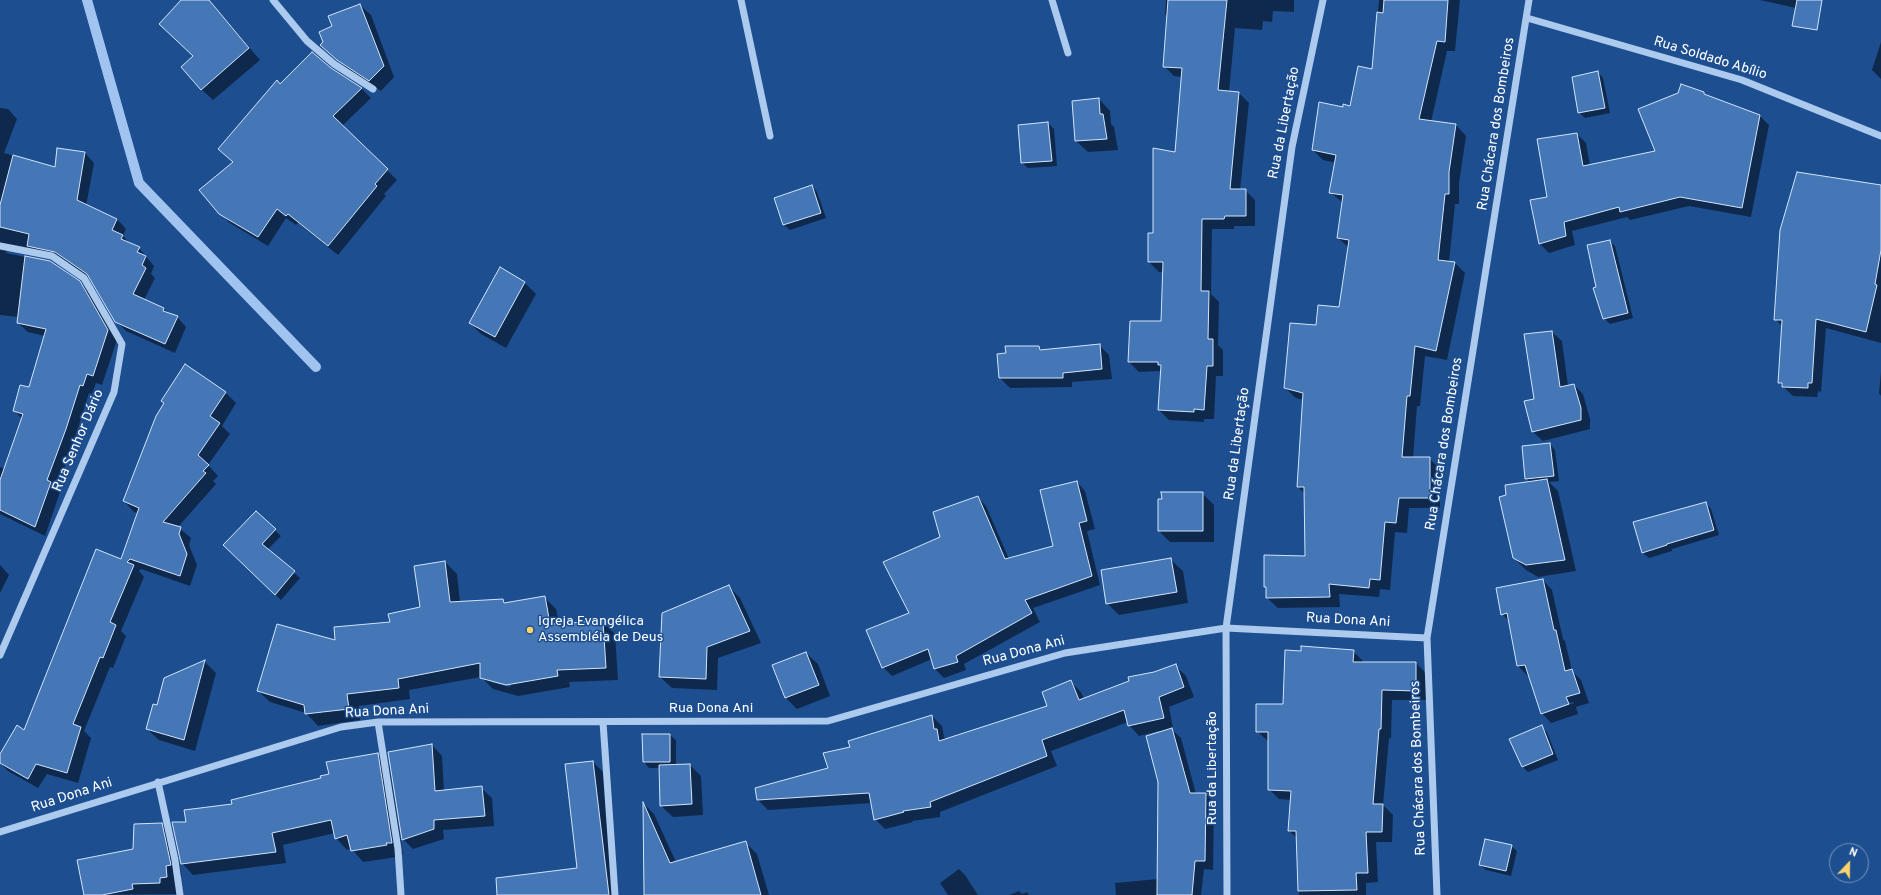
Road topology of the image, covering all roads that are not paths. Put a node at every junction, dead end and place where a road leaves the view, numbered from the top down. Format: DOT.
graph roads {
  1 [pos="273,0"];
  2 [pos="740,0"];
  3 [pos="1052,0"];
  4 [pos="1323,0"];
  5 [pos="1529,0"];
  6 [pos="1527,18"];
  7 [pos="1068,52"];
  8 [pos="373,89"];
  9 [pos="770,136"];
  10 [pos="1881,136"];
  11 [pos="0,246"];
  12 [pos="1226,628"];
  13 [pos="1427,638"];
  14 [pos="0,655"];
  15 [pos="378,722"];
  16 [pos="602,722"];
  17 [pos="158,782"];
  18 [pos="0,832"];
  19 [pos="180,895"];
  20 [pos="401,895"];
  21 [pos="615,895"];
  22 [pos="1227,895"];
  23 [pos="1437,895"];
  1 -- 8 [label="street"];
  2 -- 9 [label="street"];
  3 -- 7 [label="street"];
  4 -- 12 [label="street, Rua da Libertação"];
  5 -- 6 [label="street, Rua Chácara dos Bombeiros"];
  6 -- 10 [label="street, Rua Soldado Abílio"];
  6 -- 13 [label="street, Rua Chácara dos Bombeiros"];
  11 -- 14 [label="street, Rua Senhor Dário"];
  12 -- 13 [label="street, Rua Dona Ani"];
  12 -- 16 [label="street, Rua Dona Ani"];
  12 -- 22 [label="street, Rua da Libertação"];
  13 -- 23 [label="street, Rua Chácara dos Bombeiros"];
  15 -- 16 [label="street, Rua Dona Ani"];
  15 -- 17 [label="street, Rua Dona Ani"];
  15 -- 20 [label="street"];
  16 -- 21 [label="street"];
  17 -- 18 [label="street, Rua Dona Ani"];
  17 -- 19 [label="street"];
}
